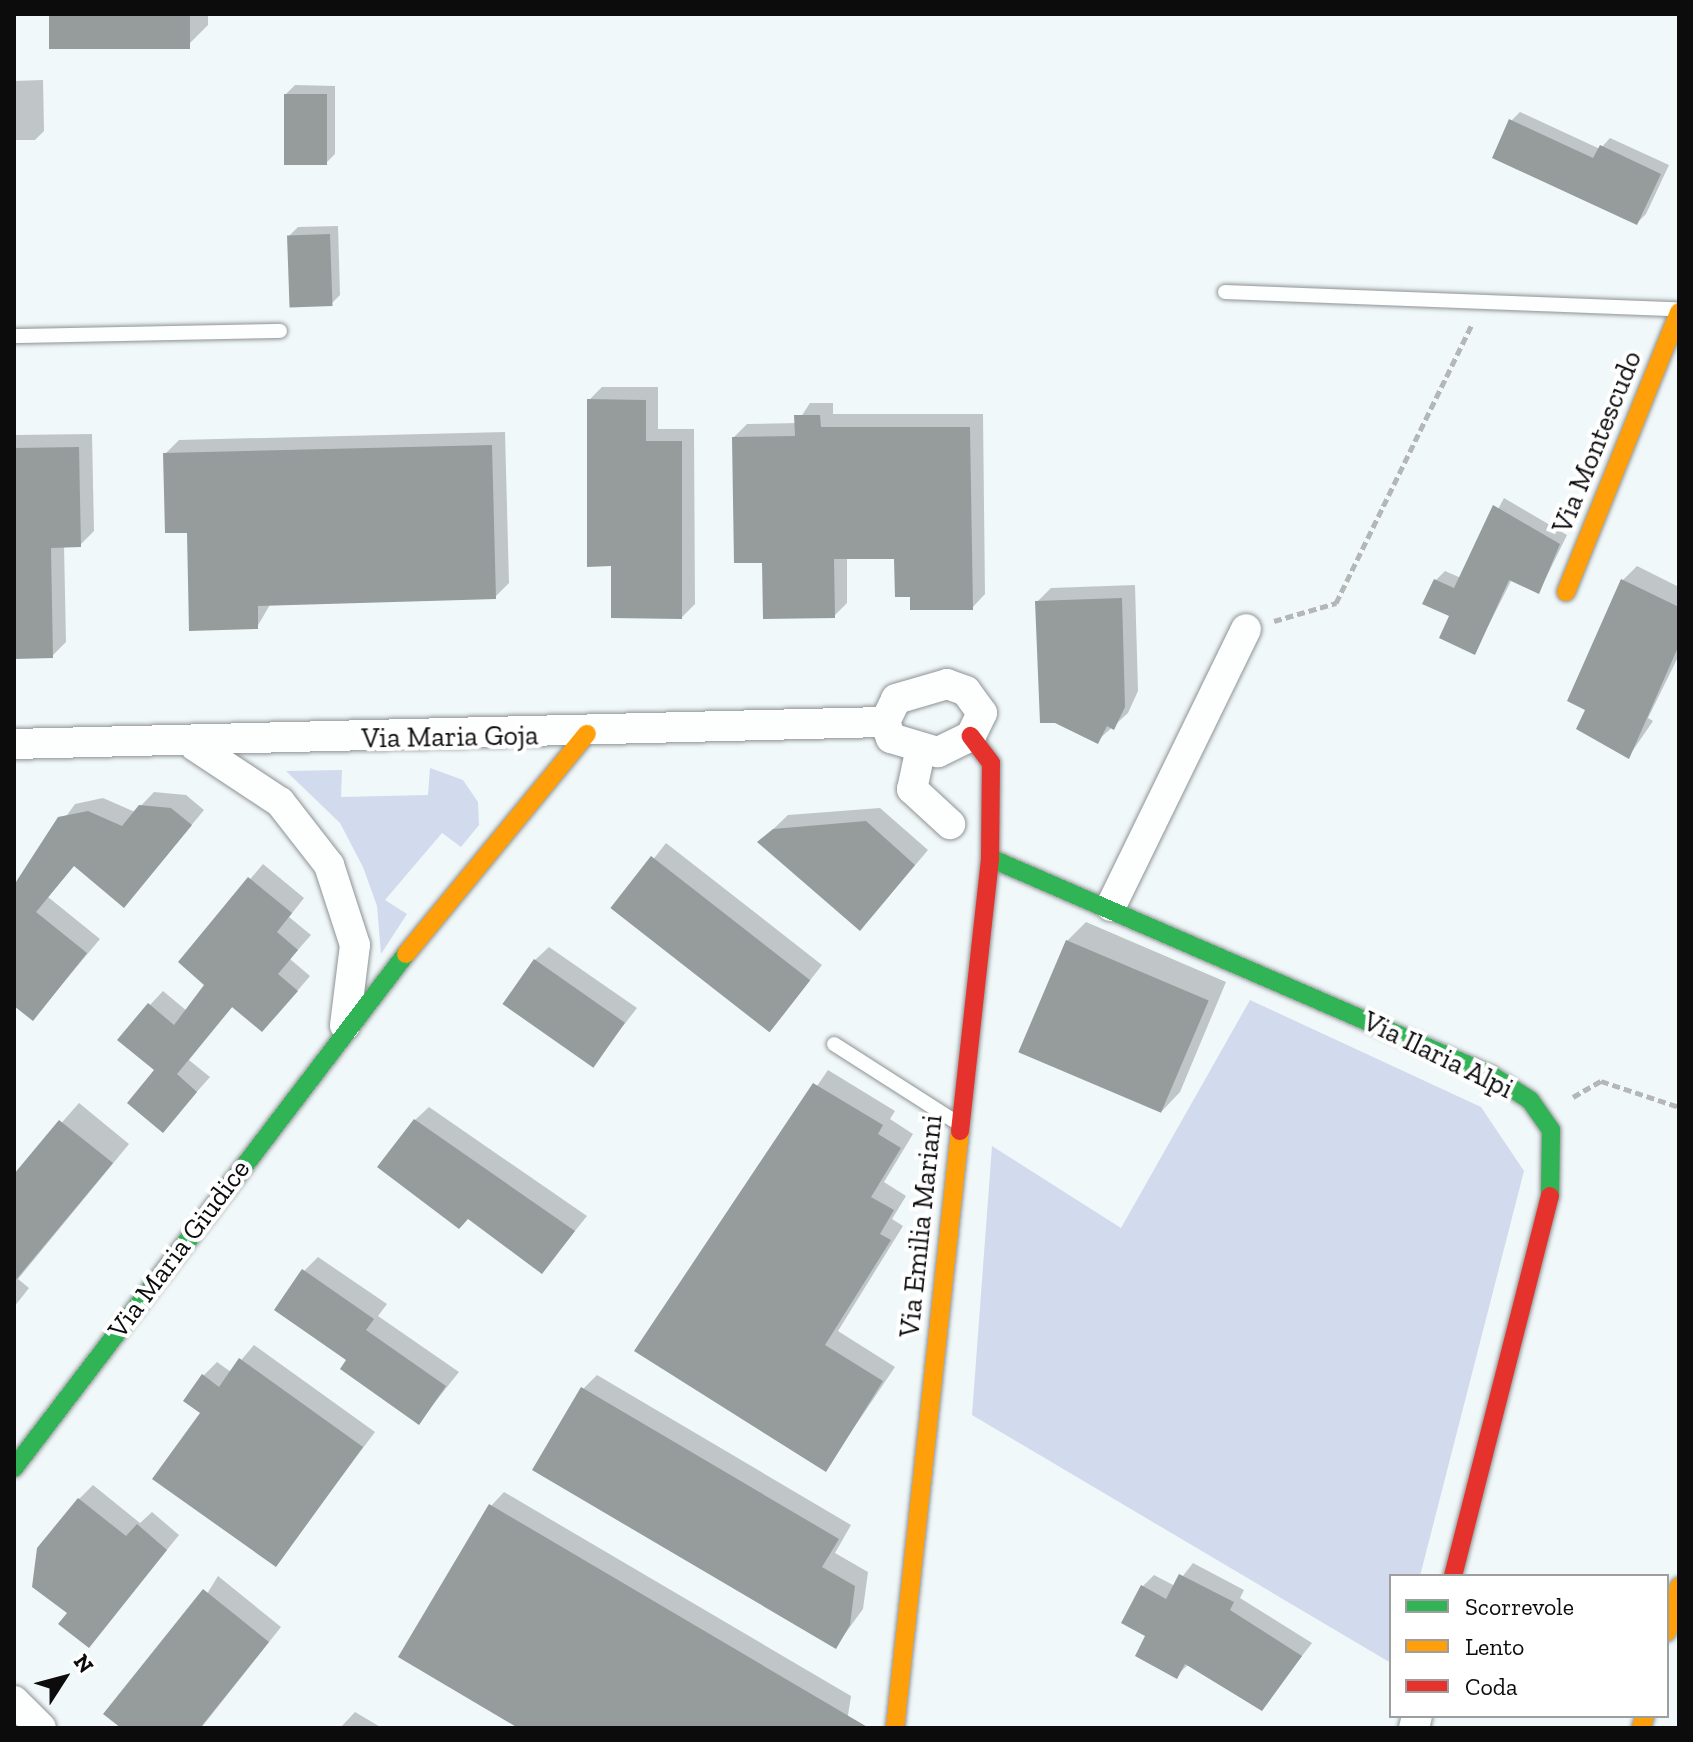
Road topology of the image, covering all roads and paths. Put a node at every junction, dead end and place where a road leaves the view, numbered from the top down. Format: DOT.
graph roads {
  1 [pos="1225,292"];
  2 [pos="1483,302"];
  3 [pos="1679,311"];
  4 [pos="280,331"];
  5 [pos="14,336"];
  6 [pos="1566,592"];
  7 [pos="1246,629"];
  8 [pos="885,722"];
  9 [pos="587,734"];
  10 [pos="971,736"];
  11 [pos="187,743"];
  12 [pos="14,744"];
  13 [pos="920,752"];
  14 [pos="950,824"];
  15 [pos="990,858"];
  16 [pos="1111,906"];
  17 [pos="343,1031"];
  18 [pos="834,1044"];
  19 [pos="1679,1107"];
  20 [pos="1541,1115"];
  21 [pos="960,1125"];
  22 [pos="14,1468"];
  23 [pos="1454,1574"];
  24 [pos="1679,1587"];
  25 [pos="1669,1624"];
  26 [pos="14,1701"];
  27 [pos="41,1728"];
  28 [pos="895,1728"];
  1 -- 2 [label="lane"];
  2 -- 3 [label="lane"];
  2 -- 7 [label="path"];
  3 -- 6 [label="main road, Via Montescudo"];
  4 -- 5 [label="lane"];
  7 -- 16 [label="street"];
  8 -- 9 [label="street, Via Maria Goja"];
  8 -- 10 [label="street"];
  8 -- 13 [label="street"];
  9 -- 11 [label="street, Via Maria Goja"];
  9 -- 17 [label="main road, Via Maria Giudice"];
  10 -- 13 [label="street"];
  10 -- 15 [label="main road, Via Emilia Mariani"];
  11 -- 12 [label="street, Via Maria Goja"];
  11 -- 17 [label="street, Via Maria Giudice"];
  13 -- 14 [label="street"];
  15 -- 16 [label="main road, Via Ilaria Alpi"];
  15 -- 21 [label="main road, Via Emilia Mariani"];
  16 -- 20 [label="main road, Via Ilaria Alpi"];
  17 -- 22 [label="main road, Via Maria Giudice"];
  18 -- 21 [label="lane"];
  19 -- 20 [label="path"];
  20 -- 23 [label="main road, Via Ilaria Alpi"];
  21 -- 28 [label="main road, Via Emilia Mariani"];
  24 -- 25 [label="main road"];
  26 -- 27 [label="street"];
}
